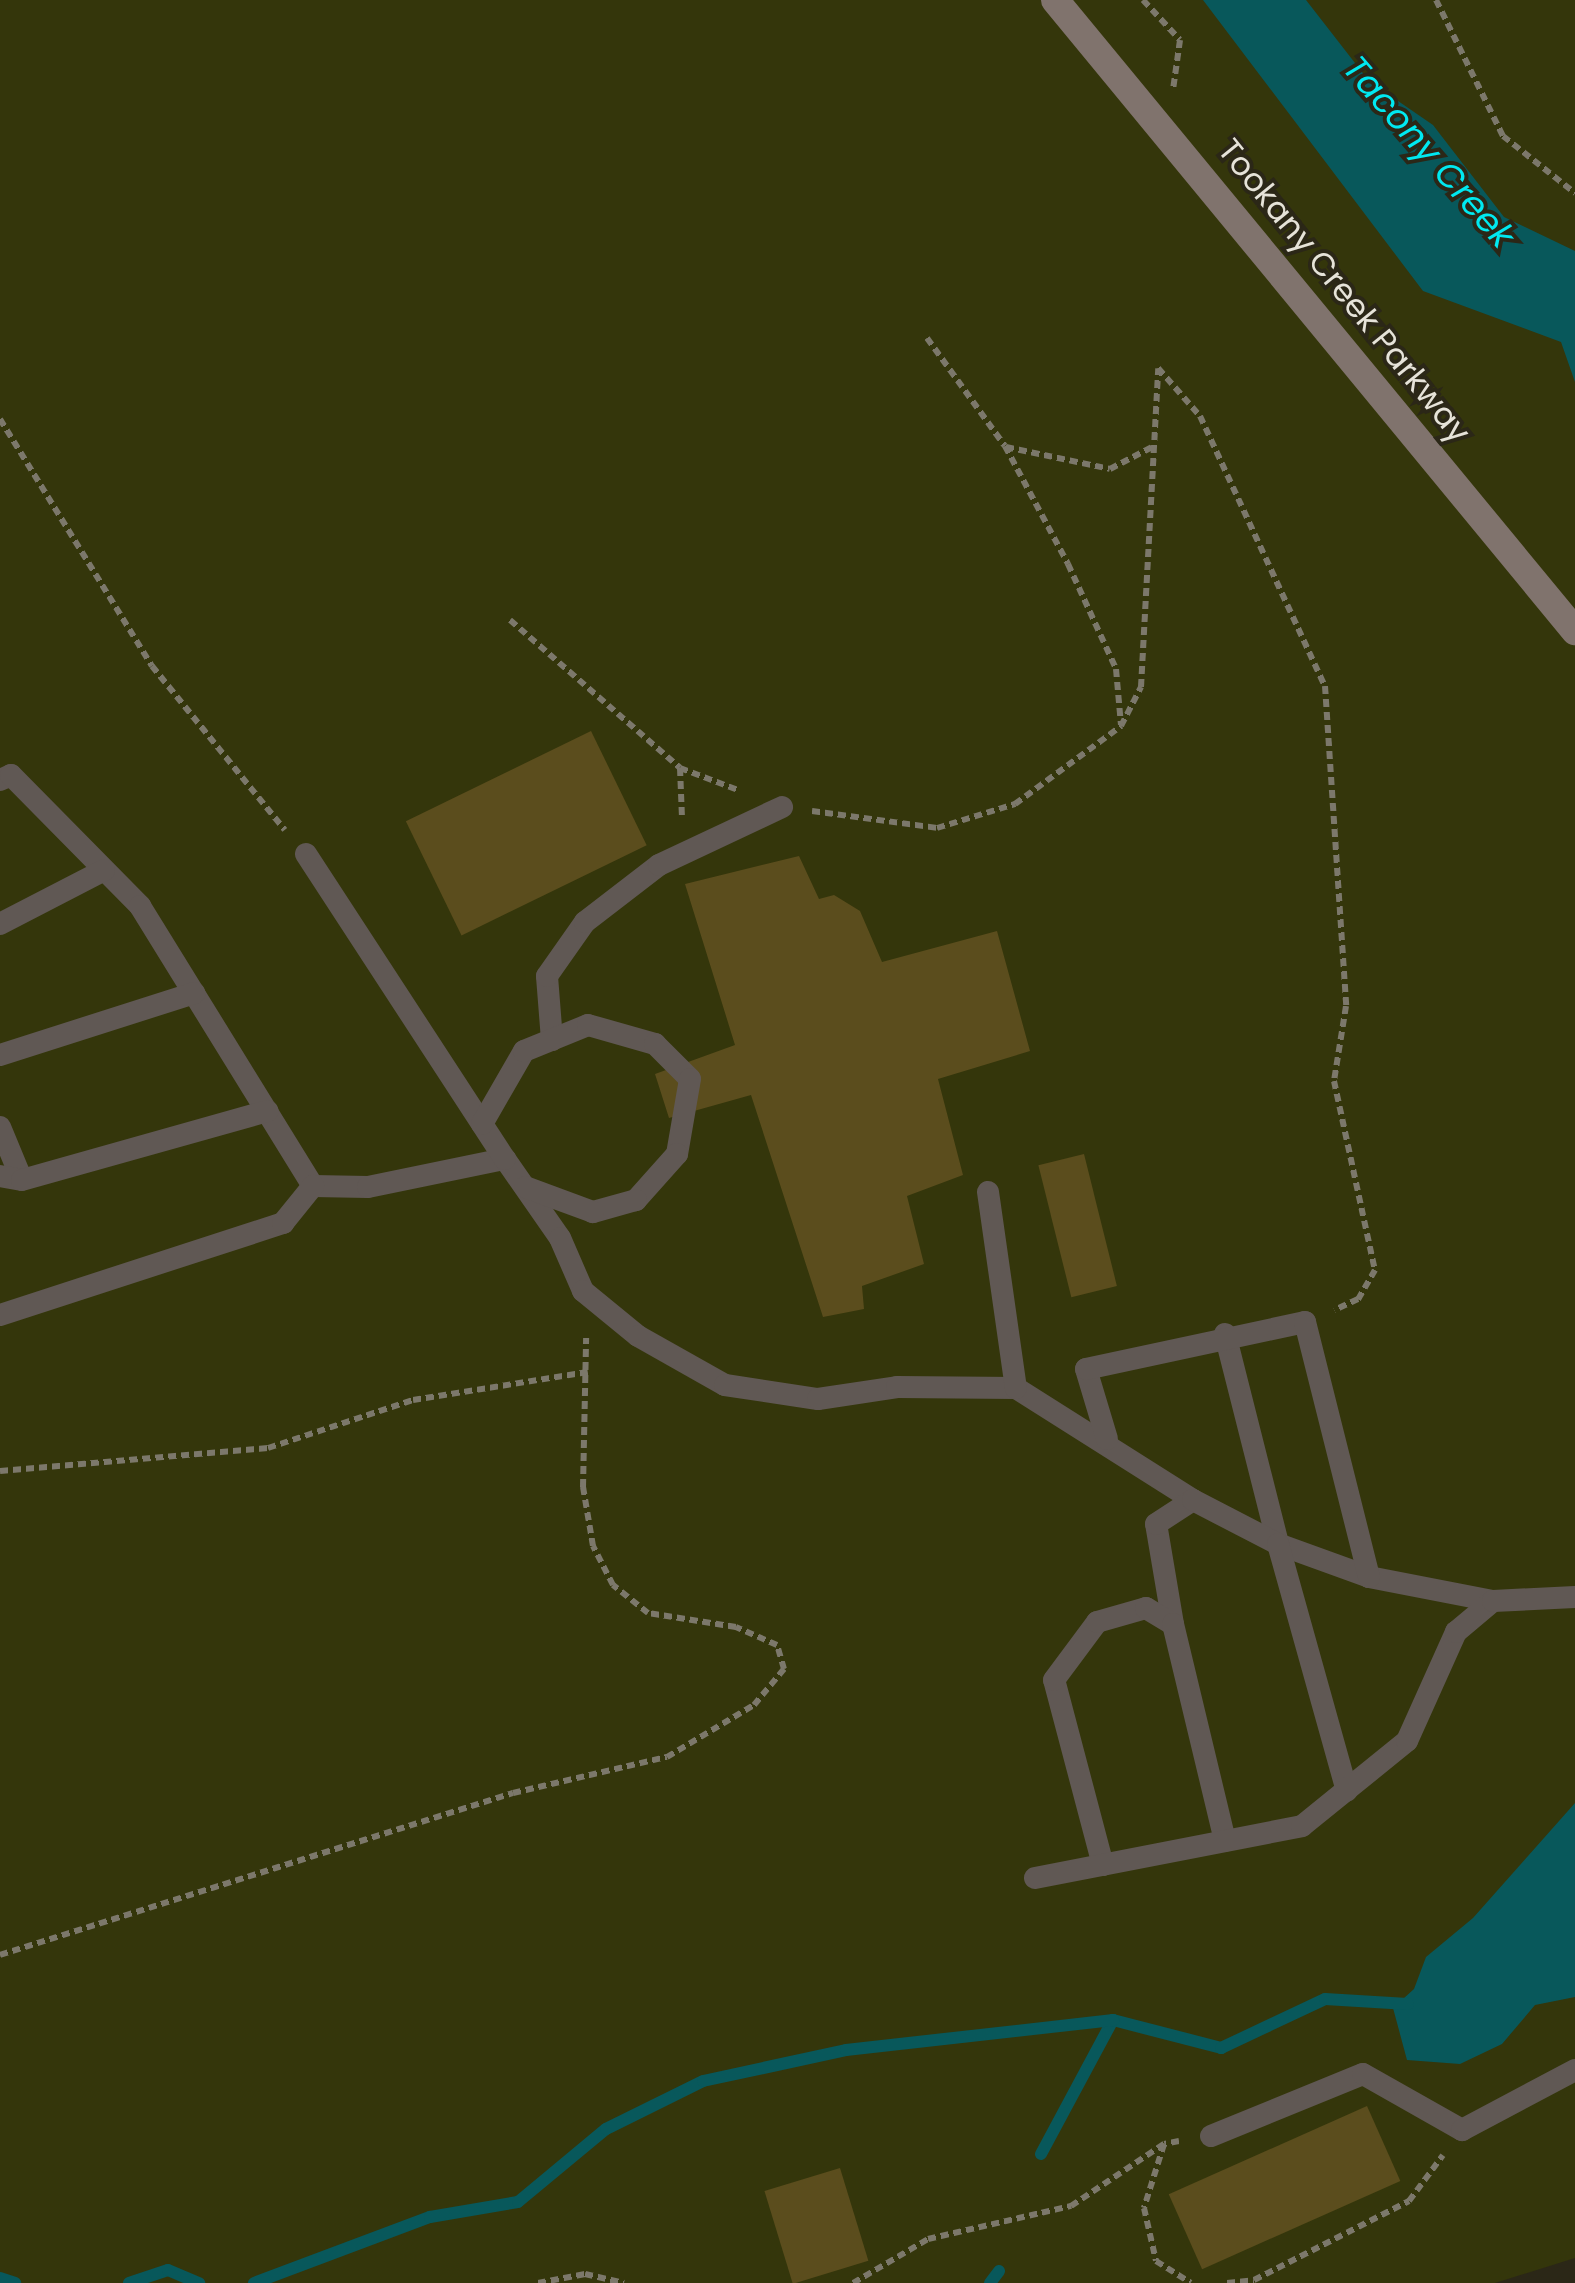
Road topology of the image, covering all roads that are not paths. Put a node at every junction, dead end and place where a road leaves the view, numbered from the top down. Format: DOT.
graph roads {
  1 [pos="1054,0"];
  2 [pos="1575,631"];
  3 [pos="0,780"];
  4 [pos="782,807"];
  5 [pos="306,854"];
  6 [pos="104,870"];
  7 [pos="0,924"];
  8 [pos="194,993"];
  9 [pos="552,1040"];
  10 [pos="0,1056"];
  11 [pos="268,1112"];
  12 [pos="482,1124"];
  13 [pos="0,1127"];
  14 [pos="505,1159"];
  15 [pos="11,1178"];
  16 [pos="313,1186"];
  17 [pos="524,1187"];
  18 [pos="988,1192"];
  19 [pos="0,1316"];
  20 [pos="1225,1334"];
  21 [pos="1016,1388"];
  22 [pos="1106,1439"];
  23 [pos="1193,1500"];
  24 [pos="1278,1544"];
  25 [pos="1369,1577"];
  26 [pos="1575,1597"];
  27 [pos="1493,1601"];
  28 [pos="1173,1624"];
  29 [pos="1347,1790"];
  30 [pos="1225,1842"];
  31 [pos="1104,1865"];
  32 [pos="1035,1878"];
  33 [pos="1575,2070"];
  34 [pos="1211,2136"];
  1 -- 2 [label="main road, Tookany Creek Parkway"];
  3 -- 6 [label="lane"];
  4 -- 9 [label="lane"];
  5 -- 12 [label="lane"];
  6 -- 7 [label="lane"];
  6 -- 8 [label="lane"];
  8 -- 10 [label="lane"];
  8 -- 11 [label="lane"];
  9 -- 12 [label="lane"];
  9 -- 17 [label="lane"];
  11 -- 15 [label="lane"];
  11 -- 16 [label="lane"];
  12 -- 14 [label="lane"];
  13 -- 15 [label="lane"];
  14 -- 16 [label="lane"];
  14 -- 17 [label="lane"];
  16 -- 19 [label="lane"];
  17 -- 21 [label="lane"];
  18 -- 21 [label="lane"];
  20 -- 22 [label="lane"];
  20 -- 24 [label="lane"];
  20 -- 25 [label="lane"];
  21 -- 22 [label="lane"];
  22 -- 23 [label="lane"];
  23 -- 24 [label="lane"];
  23 -- 28 [label="lane"];
  24 -- 25 [label="lane"];
  24 -- 29 [label="lane"];
  25 -- 27 [label="lane"];
  26 -- 27 [label="lane"];
  27 -- 29 [label="lane"];
  28 -- 30 [label="lane"];
  28 -- 31 [label="lane"];
  29 -- 30 [label="lane"];
  30 -- 31 [label="lane"];
  31 -- 32 [label="lane"];
  33 -- 34 [label="lane"];
}
